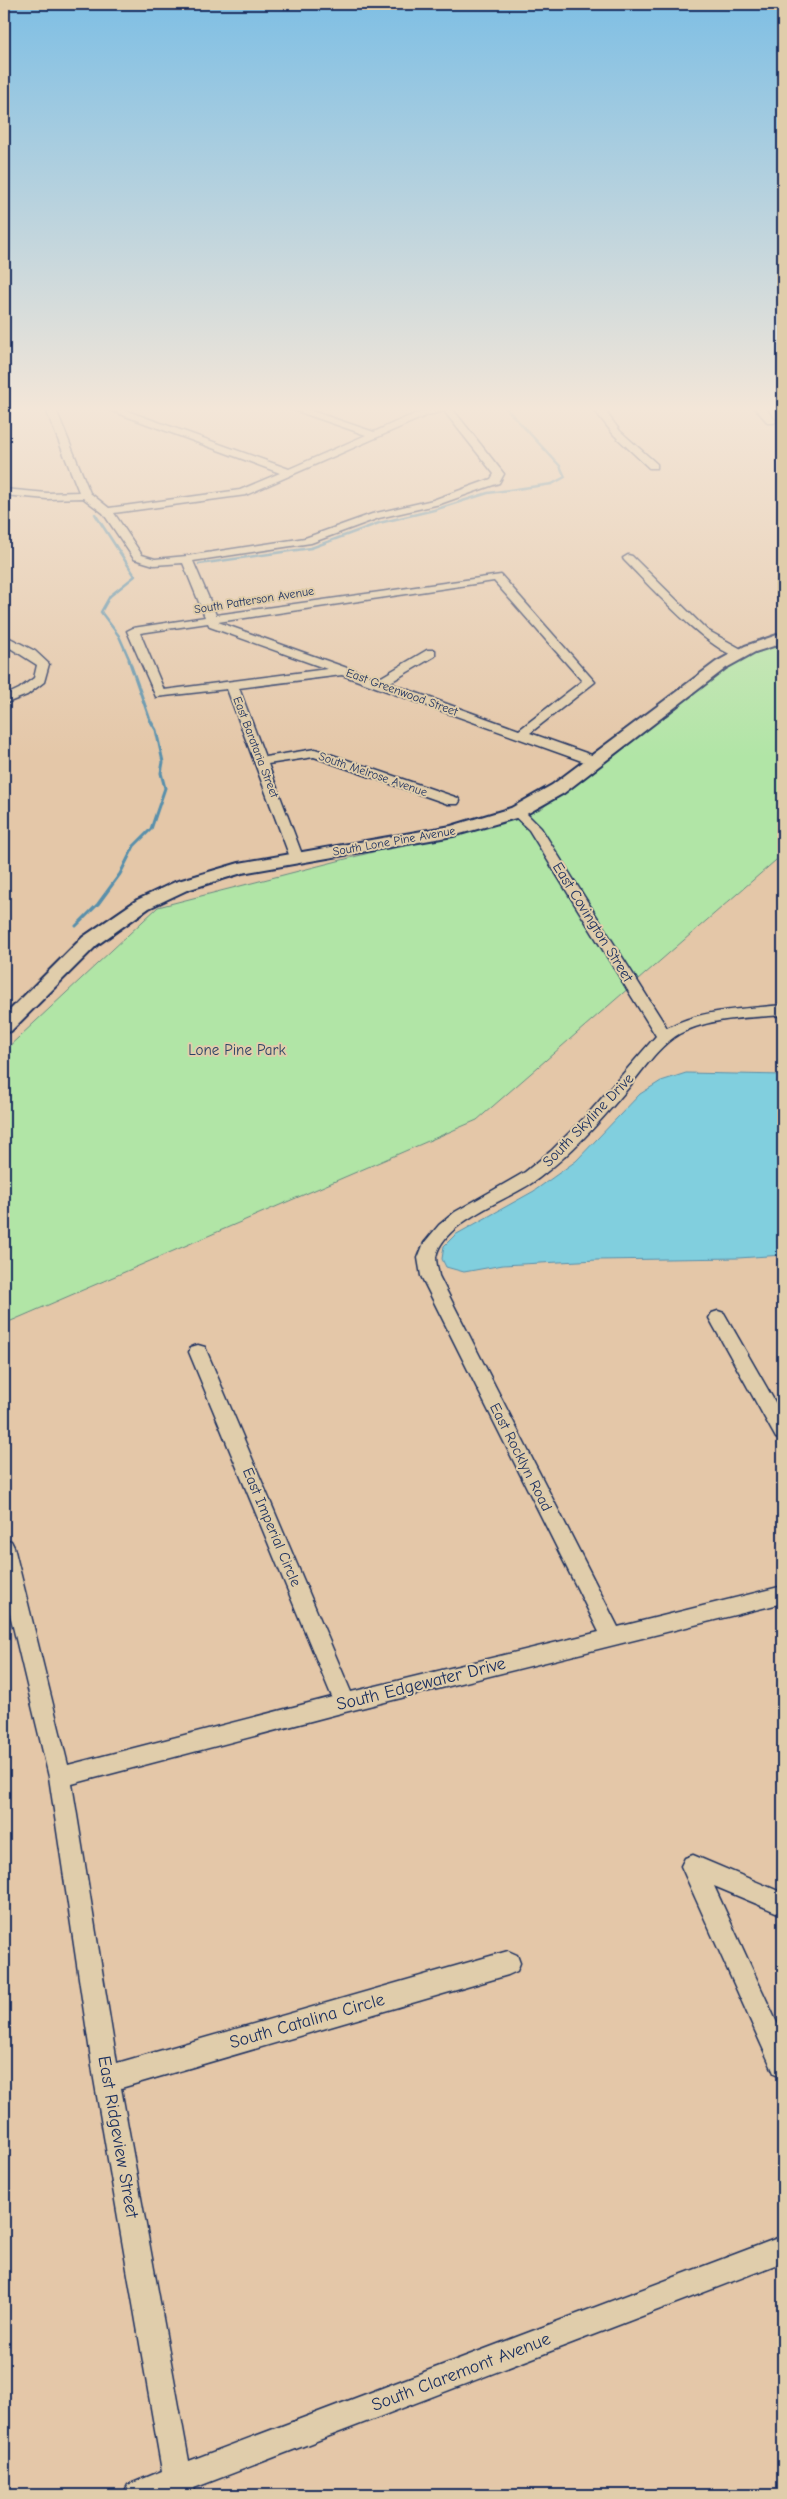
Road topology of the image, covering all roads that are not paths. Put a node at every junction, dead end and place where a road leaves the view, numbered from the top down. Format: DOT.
graph roads {
  1 [pos="115,524"];
  2 [pos="357,524"];
  3 [pos="628,558"];
  4 [pos="187,559"];
  5 [pos="211,621"];
  6 [pos="133,631"];
  7 [pos="783,638"];
  8 [pos="4,639"];
  9 [pos="431,653"];
  10 [pos="741,654"];
  11 [pos="344,671"];
  12 [pos="379,684"];
  13 [pos="232,686"];
  14 [pos="4,700"];
  15 [pos="522,734"];
  16 [pos="262,761"];
  17 [pos="595,761"];
  18 [pos="453,801"];
  19 [pos="517,812"];
  20 [pos="296,857"];
  21 [pos="783,1010"];
  22 [pos="4,1027"];
  23 [pos="664,1037"];
  24 [pos="430,1276"];
  25 [pos="718,1318"];
  26 [pos="198,1352"];
  27 [pos="783,1433"];
  28 [pos="4,1547"];
  29 [pos="783,1595"];
  30 [pos="612,1637"];
  31 [pos="345,1703"];
  32 [pos="60,1777"];
  33 [pos="783,1904"];
  34 [pos="508,1963"];
  35 [pos="783,2064"];
  36 [pos="107,2079"];
  37 [pos="783,2249"];
  38 [pos="179,2488"];
  39 [pos="138,2495"];
  1 -- 4 [label="street"];
  2 -- 4 [label="street"];
  3 -- 10 [label="street"];
  4 -- 5 [label="street"];
  5 -- 6 [label="street, South Patterson Avenue"];
  5 -- 11 [label="street, East Greenwood Street"];
  5 -- 15 [label="street, South Patterson Avenue"];
  6 -- 13 [label="street, East Barataria Street"];
  7 -- 10 [label="main road, South Lone Pine Avenue"];
  8 -- 14 [label="street"];
  9 -- 12 [label="street"];
  10 -- 17 [label="main road, South Lone Pine Avenue"];
  11 -- 12 [label="street, East Greenwood Street"];
  11 -- 13 [label="street"];
  12 -- 15 [label="street, East Greenwood Street"];
  13 -- 16 [label="street, East Barataria Street"];
  15 -- 17 [label="street, East Greenwood Street"];
  16 -- 18 [label="street, South Melrose Avenue"];
  16 -- 20 [label="street, East Barataria Street"];
  17 -- 19 [label="main road, South Lone Pine Avenue"];
  19 -- 20 [label="main road, South Lone Pine Avenue"];
  19 -- 23 [label="street, East Covington Street"];
  20 -- 22 [label="main road, South Lone Pine Avenue"];
  21 -- 23 [label="street, South Skyline Drive"];
  23 -- 24 [label="street, South Skyline Drive"];
  24 -- 30 [label="street, East Rocklyn Road"];
  25 -- 27 [label="street"];
  26 -- 31 [label="street, East Imperial Circle"];
  28 -- 32 [label="street, East Ridgeview Street"];
  29 -- 30 [label="street, South Edgewater Drive"];
  30 -- 31 [label="street, South Edgewater Drive"];
  31 -- 32 [label="street, South Edgewater Drive"];
  32 -- 36 [label="street, East Ridgeview Street"];
  33 -- 35 [label="street"];
  34 -- 36 [label="street, South Catalina Circle"];
  36 -- 38 [label="street, East Ridgeview Street"];
  37 -- 38 [label="street, South Claremont Avenue"];
  38 -- 39 [label="street, South Claremont Avenue"];
}
